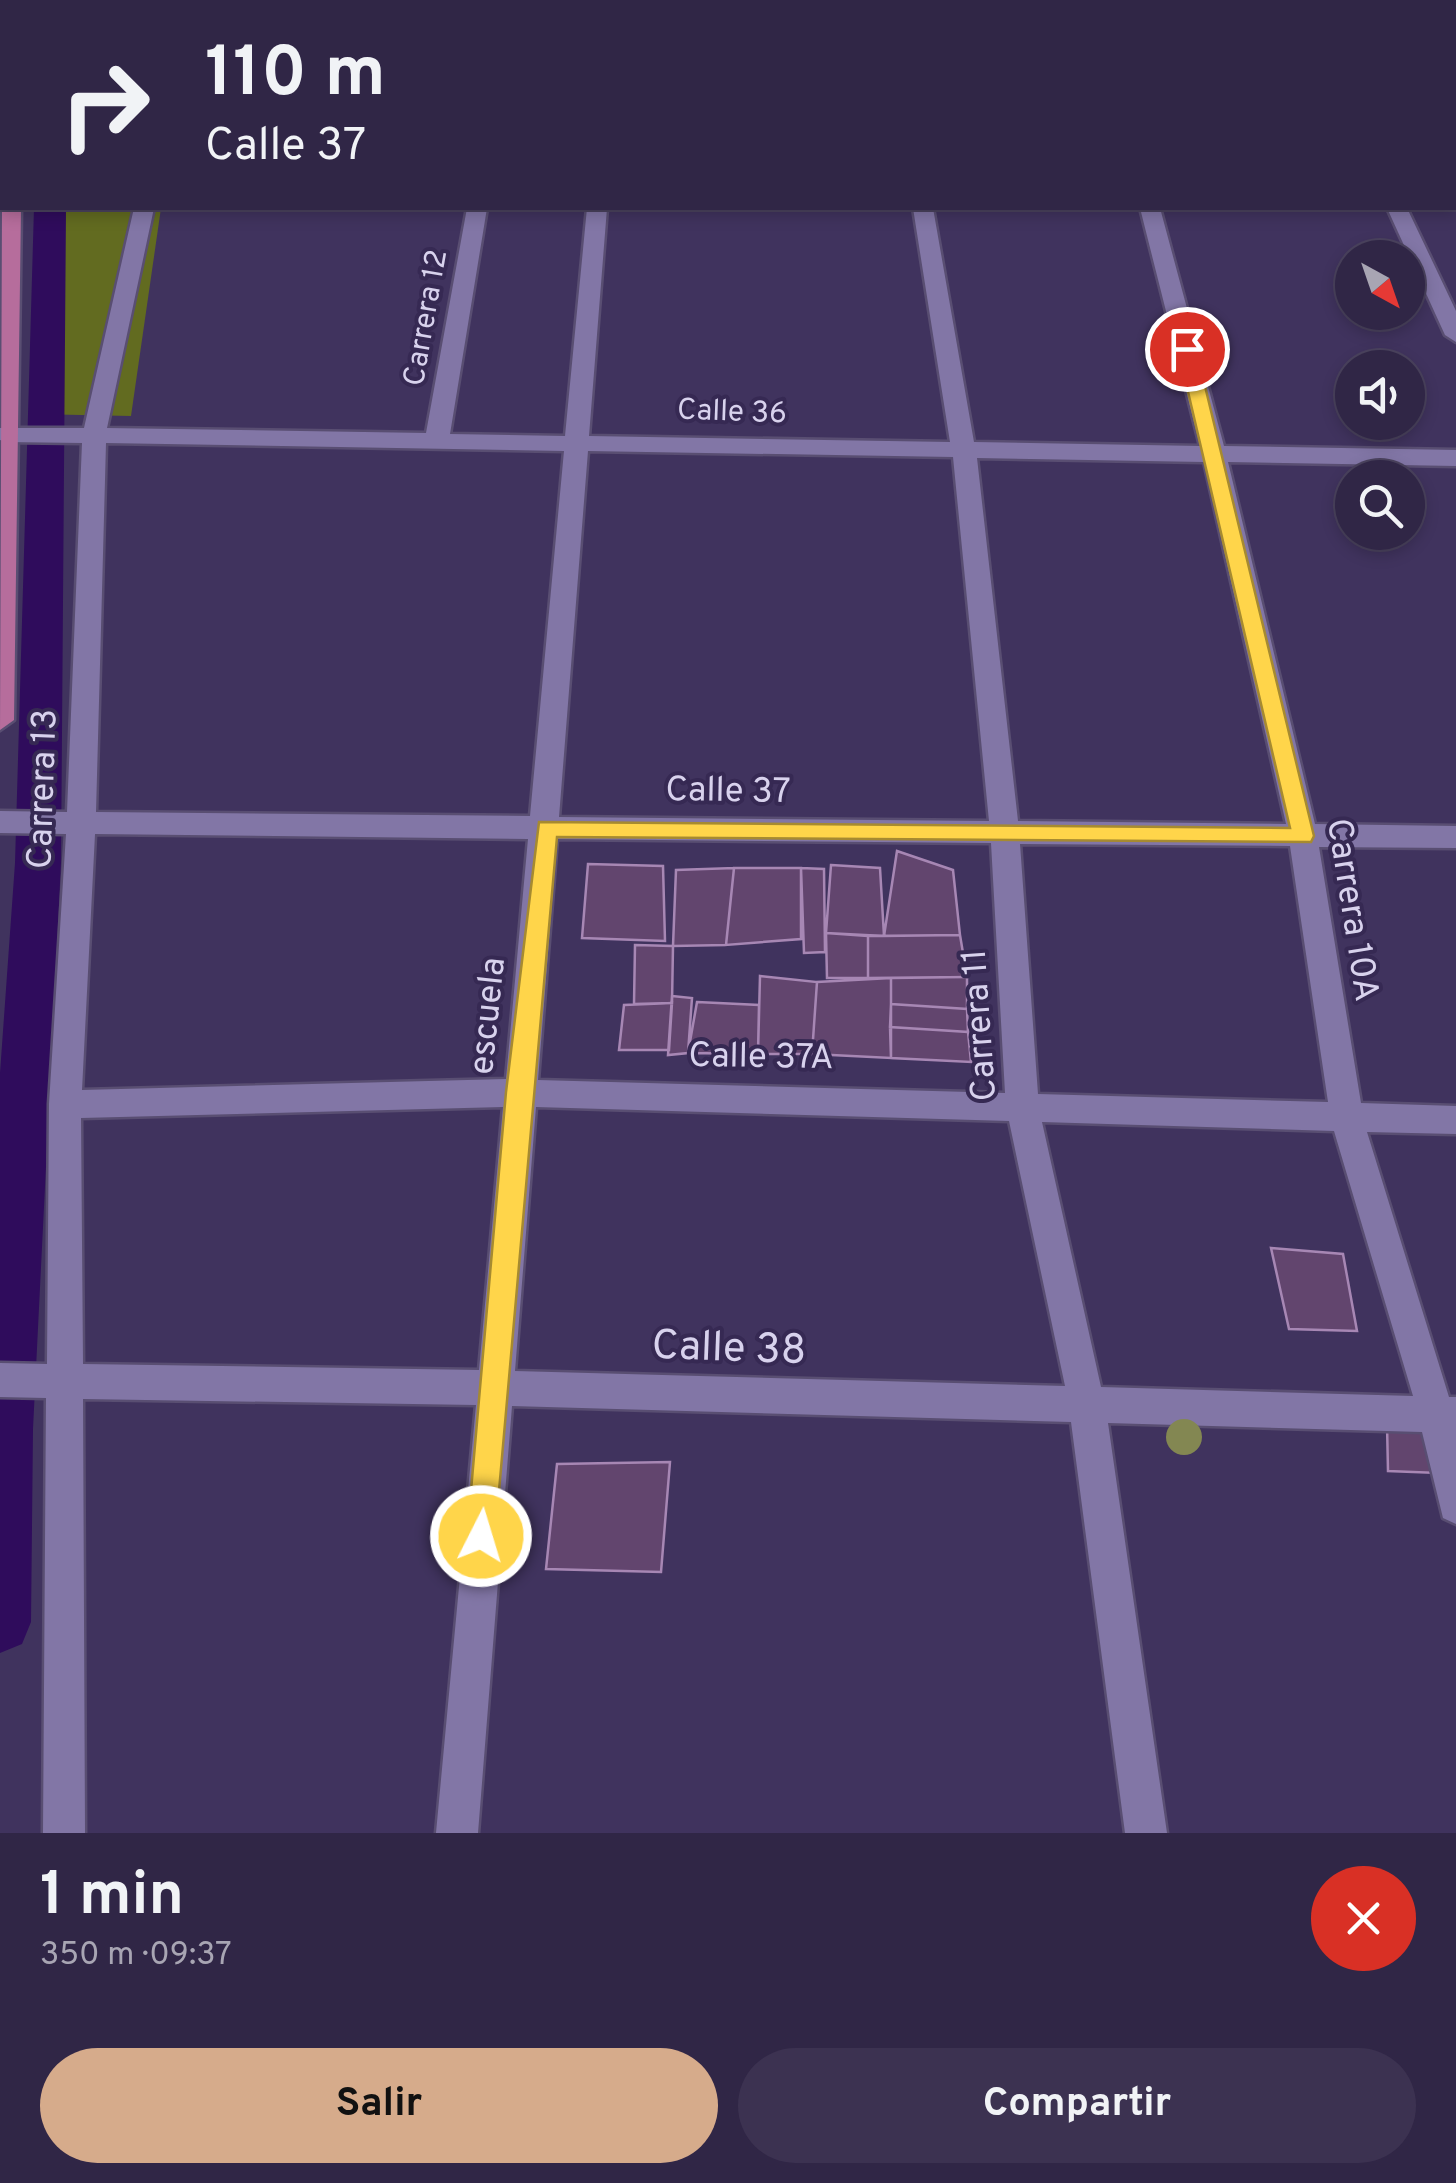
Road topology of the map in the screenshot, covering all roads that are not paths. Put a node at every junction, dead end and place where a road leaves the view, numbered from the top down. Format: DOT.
graph roads {
  1 [pos="11,210"];
  2 [pos="144,210"];
  3 [pos="477,210"];
  4 [pos="597,210"];
  5 [pos="923,210"];
  6 [pos="1151,210"];
  7 [pos="1397,210"];
  8 [pos="1456,335"];
  9 [pos="6,434"];
  10 [pos="89,434"];
  11 [pos="437,440"];
  12 [pos="578,441"];
  13 [pos="964,452"];
  14 [pos="1215,456"];
  15 [pos="1456,458"];
  16 [pos="0,720"];
  17 [pos="13,822"];
  18 [pos="78,824"];
  19 [pos="546,828"];
  20 [pos="1005,833"];
  21 [pos="1303,836"];
  22 [pos="1456,837"];
  23 [pos="518,1092"];
  24 [pos="64,1104"];
  25 [pos="1022,1104"];
  26 [pos="1347,1119"];
  27 [pos="1456,1120"];
  28 [pos="57,1378"];
  29 [pos="0,1380"];
  30 [pos="493,1388"];
  31 [pos="1087,1405"];
  32 [pos="1446,1415"];
  33 [pos="1456,1505"];
  34 [pos="64,1833"];
  35 [pos="457,1833"];
  36 [pos="1146,1833"];
  1 -- 9 [label="main road"];
  2 -- 10 [label="street, Carrera 13"];
  3 -- 11 [label="street, Carrera 12"];
  4 -- 12 [label="street, escuela"];
  5 -- 13 [label="street, Carrera 11"];
  6 -- 14 [label="street, Carrera 10A"];
  7 -- 8 [label="street"];
  9 -- 10 [label="street, Calle 36"];
  9 -- 16 [label="main road"];
  10 -- 11 [label="street, Calle 36"];
  10 -- 18 [label="street, Carrera 13"];
  11 -- 12 [label="street, Calle 36"];
  12 -- 13 [label="street, Calle 36"];
  12 -- 19 [label="street, escuela"];
  13 -- 14 [label="street, Calle 36"];
  13 -- 20 [label="street, Carrera 11"];
  14 -- 15 [label="street, Calle 36"];
  14 -- 21 [label="street, Carrera 10A"];
  17 -- 18 [label="street, Calle 37"];
  18 -- 19 [label="street, Calle 37"];
  18 -- 24 [label="street, Carrera 13"];
  19 -- 20 [label="street, Calle 37"];
  19 -- 23 [label="street, escuela"];
  20 -- 21 [label="street, Calle 37"];
  20 -- 25 [label="street, Carrera 11"];
  21 -- 22 [label="street, Calle 37"];
  21 -- 26 [label="street, Carrera 10A"];
  23 -- 24 [label="street, Calle 37A"];
  23 -- 25 [label="street, Calle 37A"];
  23 -- 30 [label="street, escuela"];
  24 -- 28 [label="street, Carrera 13"];
  25 -- 26 [label="street, Calle 37A"];
  25 -- 31 [label="street, Carrera 11"];
  26 -- 27 [label="street, Calle 37A"];
  26 -- 32 [label="street, Carrera 10A"];
  28 -- 29 [label="street, Calle 38"];
  28 -- 30 [label="street, Calle 38"];
  28 -- 34 [label="street, Carrera 13"];
  30 -- 31 [label="street, Calle 38"];
  30 -- 35 [label="street, escuela"];
  31 -- 32 [label="street, Calle 38"];
  31 -- 36 [label="street, Carrera 11"];
  32 -- 33 [label="street, Carrera 10A"];
}
